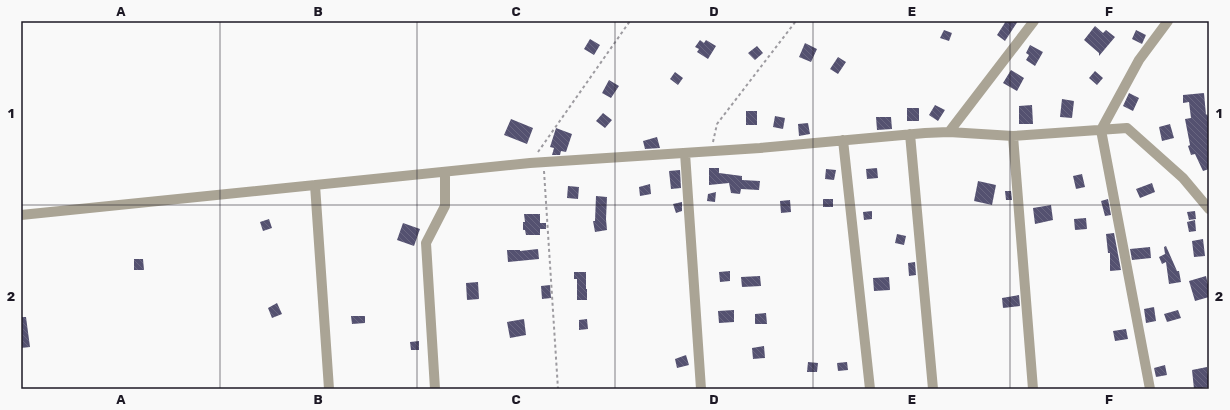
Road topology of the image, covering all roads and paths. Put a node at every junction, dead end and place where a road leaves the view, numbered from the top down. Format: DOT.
graph roads {
  1 [pos="630,21"];
  2 [pos="796,21"];
  3 [pos="1034,21"];
  4 [pos="1168,21"];
  5 [pos="1101,130"];
  6 [pos="949,132"];
  7 [pos="910,134"];
  8 [pos="1013,136"];
  9 [pos="843,140"];
  10 [pos="712,151"];
  11 [pos="685,153"];
  12 [pos="544,162"];
  13 [pos="530,163"];
  14 [pos="445,172"];
  15 [pos="315,185"];
  16 [pos="1209,209"];
  17 [pos="21,215"];
  18 [pos="329,389"];
  19 [pos="435,389"];
  20 [pos="558,389"];
  21 [pos="701,389"];
  22 [pos="870,389"];
  23 [pos="933,389"];
  24 [pos="1033,389"];
  25 [pos="1150,389"];
  1 -- 13 [label="path"];
  2 -- 10 [label="path"];
  3 -- 6 [label="street"];
  4 -- 5 [label="street"];
  5 -- 8 [label="street"];
  5 -- 16 [label="street"];
  5 -- 25 [label="street"];
  6 -- 7 [label="street"];
  6 -- 8 [label="street"];
  7 -- 9 [label="street"];
  7 -- 23 [label="street"];
  8 -- 24 [label="street"];
  9 -- 10 [label="street"];
  9 -- 22 [label="street"];
  10 -- 11 [label="street"];
  11 -- 12 [label="street"];
  11 -- 21 [label="street"];
  12 -- 13 [label="street"];
  12 -- 20 [label="path"];
  13 -- 14 [label="street"];
  14 -- 15 [label="street"];
  14 -- 19 [label="street"];
  15 -- 17 [label="street"];
  15 -- 18 [label="street"];
}
